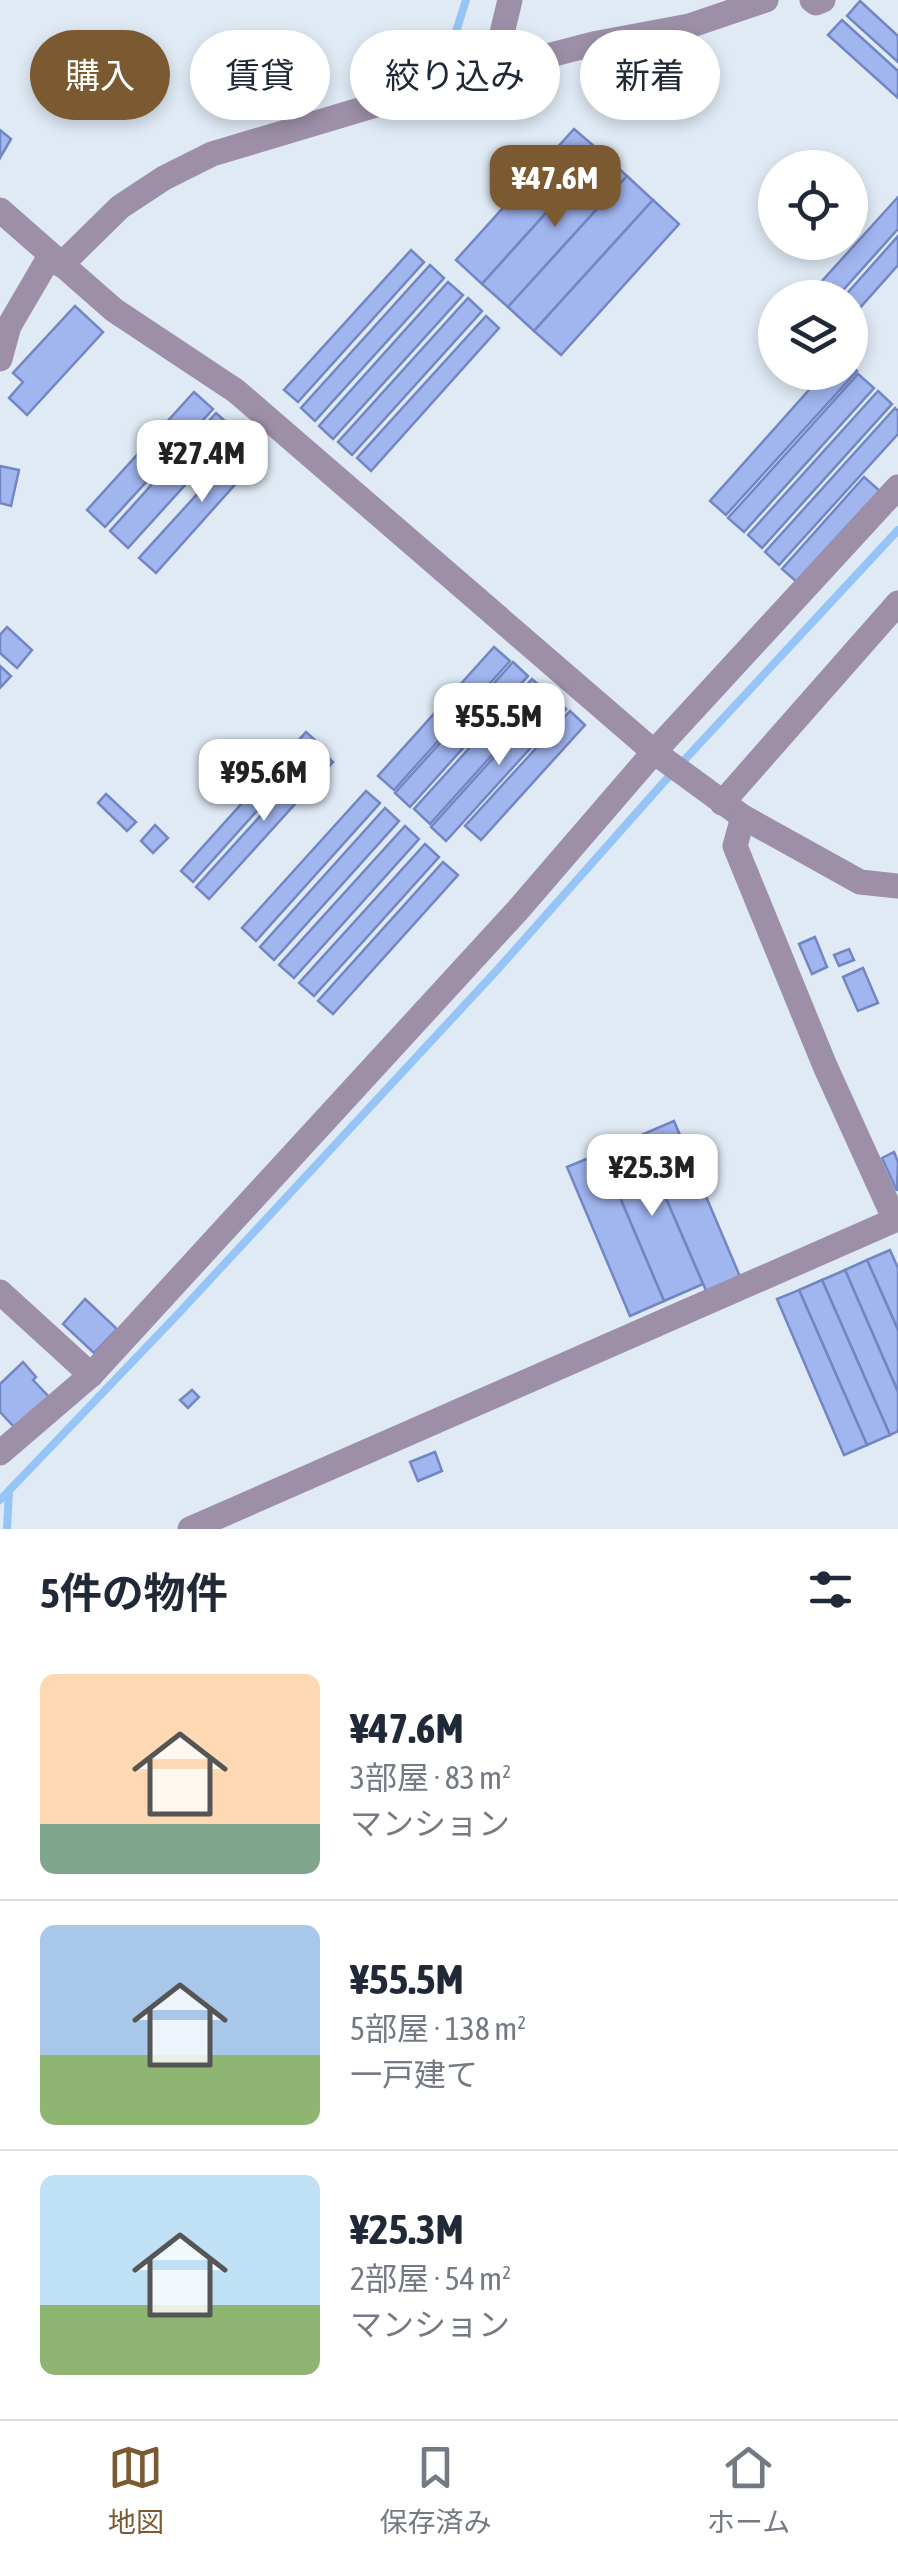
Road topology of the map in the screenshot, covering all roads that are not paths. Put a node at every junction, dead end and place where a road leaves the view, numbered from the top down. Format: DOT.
graph roads {
  1 [pos="510,0"];
  2 [pos="766,0"];
  3 [pos="812,0"];
  4 [pos="823,0"];
  5 [pos="503,30"];
  6 [pos="560,53"];
  7 [pos="350,113"];
  8 [pos="0,210"];
  9 [pos="56,261"];
  10 [pos="0,360"];
  11 [pos="898,487"];
  12 [pos="898,603"];
  13 [pos="654,752"];
  14 [pos="726,806"];
  15 [pos="898,886"];
  16 [pos="0,1292"];
  17 [pos="91,1375"];
  18 [pos="0,1453"];
  19 [pos="190,1529"];
  1 -- 5 [label="street"];
  2 -- 6 [label="street"];
  3 -- 4 [label="street"];
  7 -- 9 [label="street"];
  8 -- 9 [label="street"];
  9 -- 10 [label="street"];
  9 -- 13 [label="street"];
  11 -- 13 [label="street"];
  12 -- 14 [label="street"];
  13 -- 14 [label="street"];
  13 -- 17 [label="street"];
  14 -- 15 [label="street"];
  14 -- 19 [label="street"];
  16 -- 17 [label="street"];
  17 -- 18 [label="street"];
}
